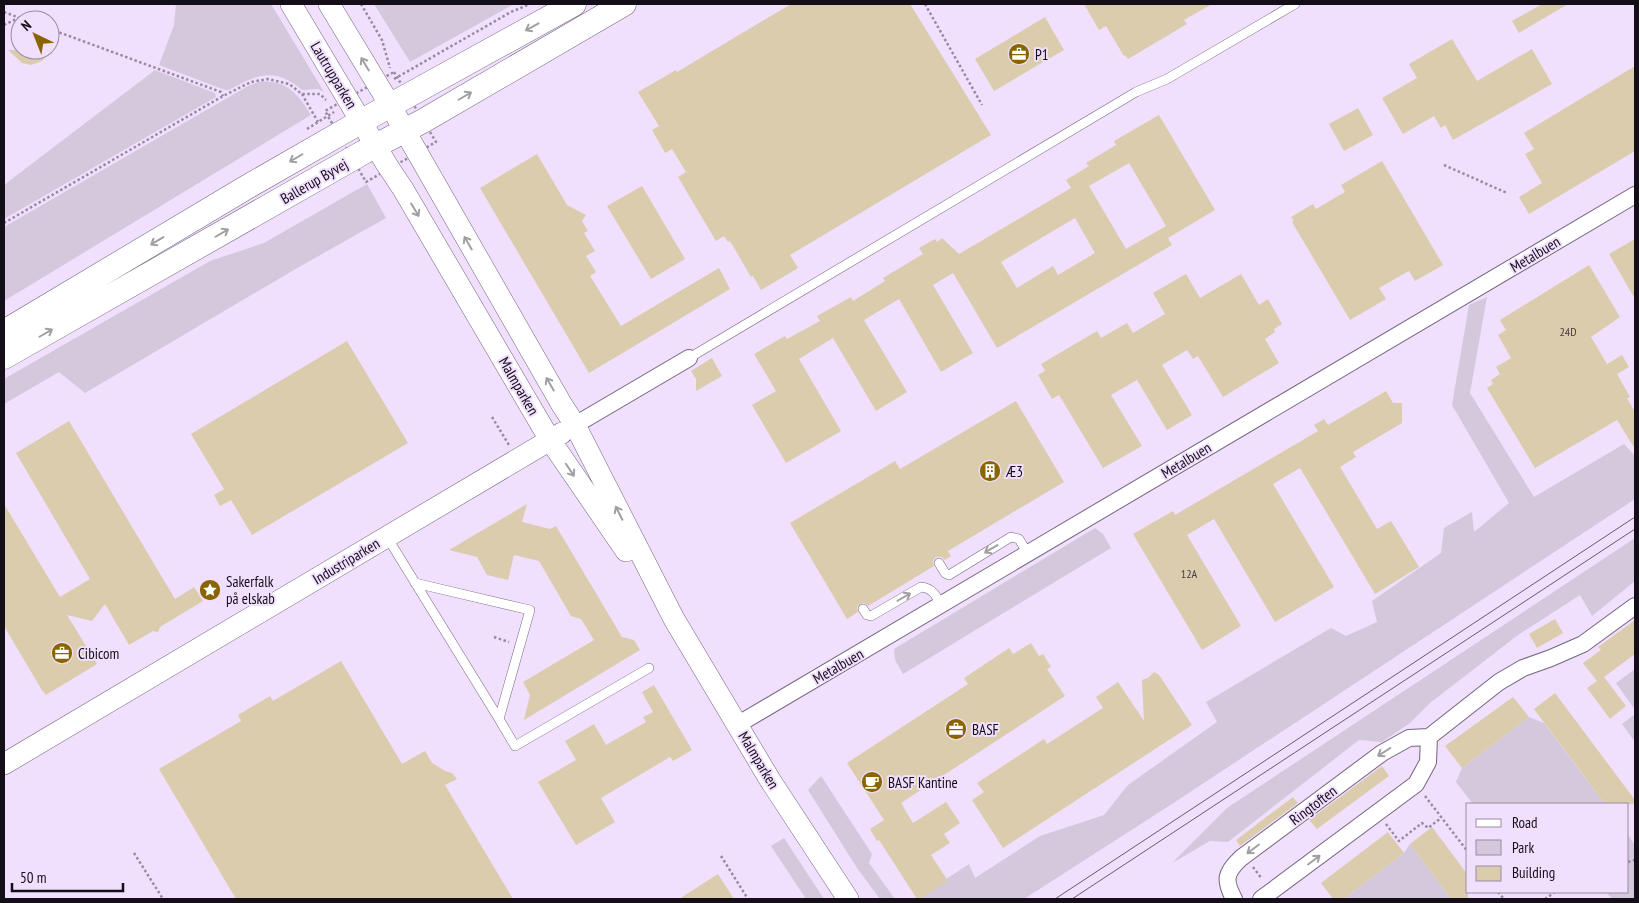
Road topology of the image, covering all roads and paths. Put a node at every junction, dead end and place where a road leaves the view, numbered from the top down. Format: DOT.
graph roads {
  1 [pos="291,4"];
  2 [pos="329,4"];
  3 [pos="361,4"];
  4 [pos="530,4"];
  5 [pos="574,4"];
  6 [pos="624,4"];
  7 [pos="925,4"];
  8 [pos="1295,4"];
  9 [pos="60,33"];
  10 [pos="391,73"];
  11 [pos="397,77"];
  12 [pos="302,94"];
  13 [pos="223,96"];
  14 [pos="982,105"];
  15 [pos="390,106"];
  16 [pos="331,108"];
  17 [pos="362,121"];
  18 [pos="318,122"];
  19 [pos="404,131"];
  20 [pos="376,146"];
  21 [pos="1444,165"];
  22 [pos="1506,193"];
  23 [pos="1635,195"];
  24 [pos="4,223"];
  25 [pos="4,332"];
  26 [pos="4,357"];
  27 [pos="688,358"];
  28 [pos="492,417"];
  29 [pos="575,425"];
  30 [pos="550,440"];
  31 [pos="518,459"];
  32 [pos="387,536"];
  33 [pos="1028,554"];
  34 [pos="939,563"];
  35 [pos="415,583"];
  36 [pos="941,605"];
  37 [pos="1635,606"];
  38 [pos="863,609"];
  39 [pos="674,619"];
  40 [pos="494,637"];
  41 [pos="520,645"];
  42 [pos="649,668"];
  43 [pos="499,719"];
  44 [pos="737,725"];
  45 [pos="1429,737"];
  46 [pos="4,764"];
  47 [pos="1416,784"];
  48 [pos="1377,813"];
  49 [pos="1441,818"];
  50 [pos="1466,849"];
  51 [pos="134,853"];
  52 [pos="721,856"];
  53 [pos="163,899"];
  54 [pos="748,899"];
  55 [pos="848,899"];
  56 [pos="1234,899"];
  57 [pos="1261,899"];
  1 -- 17 [label="street, Lautrupparken"];
  15 -- 2 [label="street, one-way"];
  3 -- 10 [label="path"];
  4 -- 11 [label="path"];
  5 -- 15 [label="main road, Ballerup Byvej, one-way"];
  19 -- 6 [label="main road, Ballerup Byvej, one-way"];
  7 -- 14 [label="path"];
  8 -- 27 [label="lane"];
  9 -- 13 [label="path"];
  12 -- 13 [label="path"];
  12 -- 16 [label="path"];
  12 -- 18 [label="path"];
  13 -- 24 [label="path"];
  15 -- 17 [label="main road, Ballerup Byvej"];
  15 -- 19 [label="street"];
  17 -- 20 [label="street, Lautrupparken"];
  17 -- 25 [label="main road, Ballerup Byvej, one-way"];
  19 -- 20 [label="main road, Ballerup Byvej"];
  29 -- 19 [label="street, Malmparken, one-way"];
  26 -- 20 [label="main road, Ballerup Byvej, one-way"];
  20 -- 30 [label="street, Malmparken, one-way"];
  21 -- 22 [label="path"];
  23 -- 33 [label="street, Metalbuen"];
  27 -- 29 [label="street, Industriparken"];
  28 -- 31 [label="path"];
  29 -- 30 [label="street, Industriparken"];
  39 -- 29 [label="street, Malmparken, one-way"];
  30 -- 31 [label="street, Industriparken"];
  30 -- 39 [label="street, Malmparken, one-way"];
  31 -- 32 [label="street, Industriparken"];
  32 -- 35 [label="lane"];
  32 -- 46 [label="street, Industriparken"];
  33 -- 34 [label="lane, one-way"];
  33 -- 36 [label="street, Metalbuen"];
  35 -- 41 [label="lane"];
  35 -- 43 [label="lane"];
  38 -- 36 [label="lane, one-way"];
  36 -- 44 [label="street, Metalbuen"];
  37 -- 45 [label="street, Ringtoften"];
  39 -- 44 [label="street, Malmparken"];
  40 -- 41 [label="path"];
  41 -- 43 [label="lane"];
  42 -- 43 [label="lane"];
  44 -- 55 [label="street, Malmparken"];
  45 -- 47 [label="street"];
  45 -- 56 [label="street, Ringtoften, one-way"];
  47 -- 48 [label="street"];
  47 -- 49 [label="path"];
  48 -- 49 [label="path"];
  57 -- 48 [label="street, one-way"];
  49 -- 50 [label="path"];
  51 -- 53 [label="path"];
  52 -- 54 [label="path"];
}
